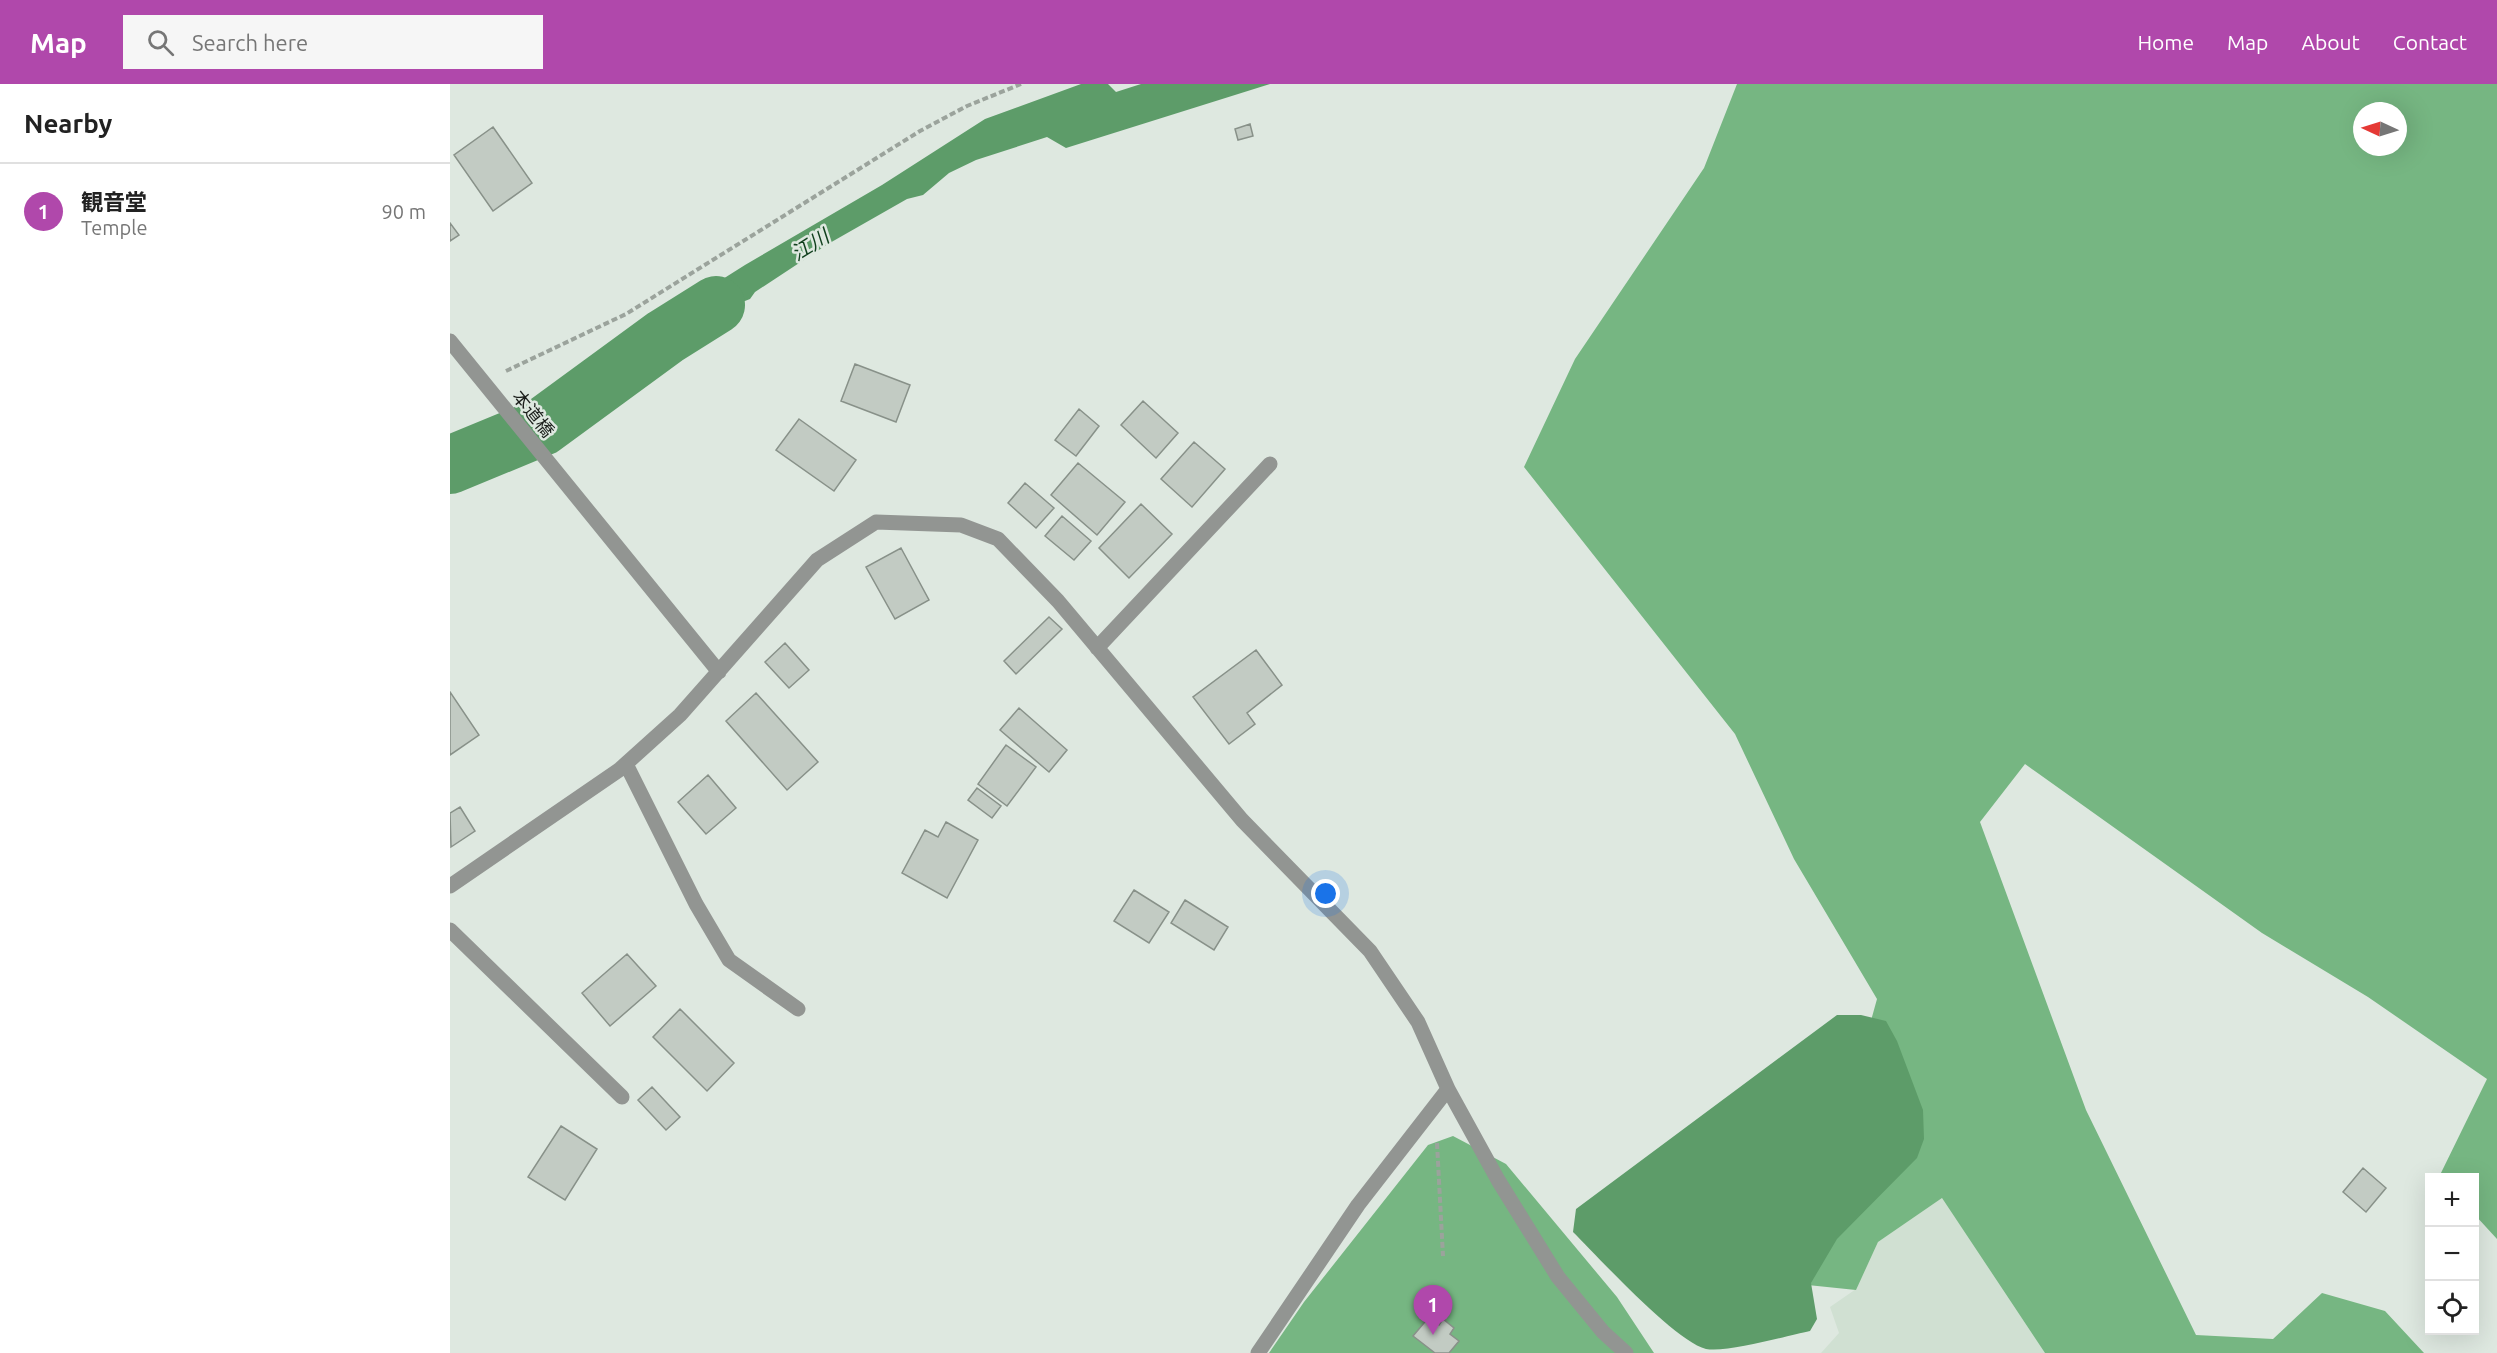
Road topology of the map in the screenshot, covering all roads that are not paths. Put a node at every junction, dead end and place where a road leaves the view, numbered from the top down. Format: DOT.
graph roads {
  1 [pos="450,341"];
  2 [pos="1270,464"];
  3 [pos="1097,648"];
  4 [pos="719,672"];
  5 [pos="626,764"];
  6 [pos="450,886"];
  7 [pos="450,930"];
  8 [pos="798,1009"];
  9 [pos="1448,1089"];
  10 [pos="622,1098"];
  11 [pos="1258,1353"];
  12 [pos="1626,1353"];
  1 -- 4 [label="street, 本道橋"];
  2 -- 3 [label="street"];
  3 -- 4 [label="street"];
  3 -- 9 [label="street"];
  4 -- 5 [label="street"];
  5 -- 6 [label="street"];
  5 -- 8 [label="street"];
  7 -- 10 [label="street"];
  9 -- 11 [label="street"];
  9 -- 12 [label="street"];
}
